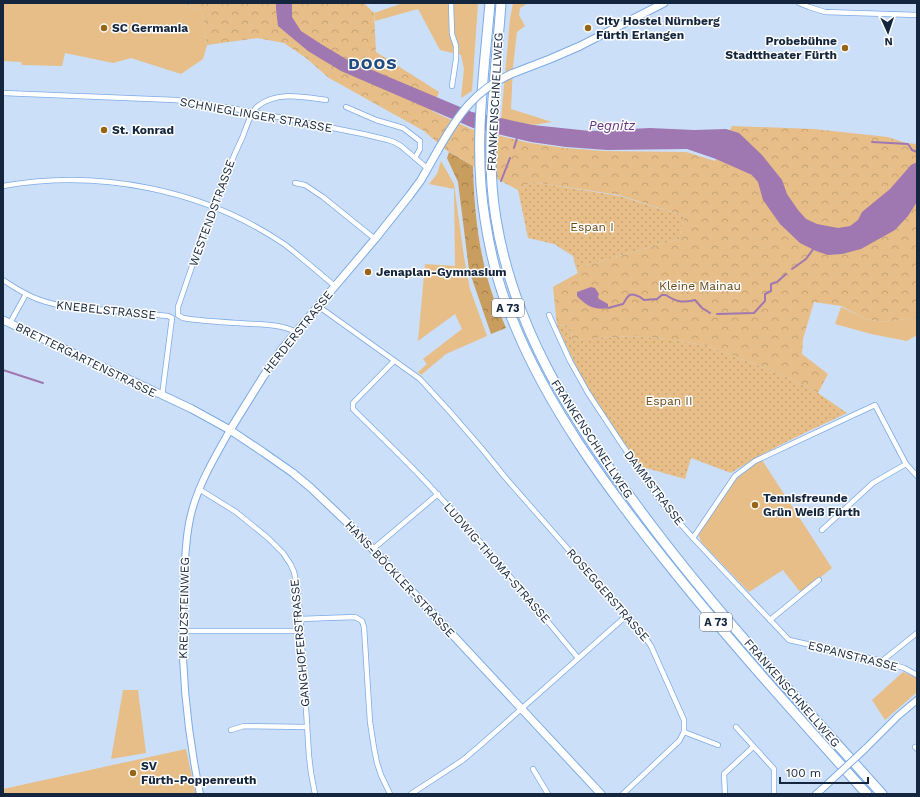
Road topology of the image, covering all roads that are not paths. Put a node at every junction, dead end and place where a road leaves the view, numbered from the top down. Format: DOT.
graph roads {
  1 [pos="451,3"];
  2 [pos="490,3"];
  3 [pos="501,3"];
  4 [pos="504,3"];
  5 [pos="664,3"];
  6 [pos="799,3"];
  7 [pos="917,15"];
  8 [pos="500,19"];
  9 [pos="452,86"];
  10 [pos="3,93"];
  11 [pos="326,100"];
  12 [pos="346,107"];
  13 [pos="253,112"];
  14 [pos="415,158"];
  15 [pos="427,168"];
  16 [pos="295,183"];
  17 [pos="3,186"];
  18 [pos="213,207"];
  19 [pos="375,239"];
  20 [pos="3,280"];
  21 [pos="335,286"];
  22 [pos="26,294"];
  23 [pos="318,306"];
  24 [pos="549,314"];
  25 [pos="3,320"];
  26 [pos="10,323"];
  27 [pos="296,332"];
  28 [pos="394,361"];
  29 [pos="162,396"];
  30 [pos="170,399"];
  31 [pos="230,430"];
  32 [pos="906,464"];
  33 [pos="917,476"];
  34 [pos="199,489"];
  35 [pos="438,494"];
  36 [pos="822,530"];
  37 [pos="693,538"];
  38 [pos="373,549"];
  39 [pos="819,580"];
  40 [pos="626,616"];
  41 [pos="300,620"];
  42 [pos="770,620"];
  43 [pos="182,631"];
  44 [pos="301,631"];
  45 [pos="917,633"];
  46 [pos="789,640"];
  47 [pos="578,658"];
  48 [pos="882,661"];
  49 [pos="917,675"];
  50 [pos="917,700"];
  51 [pos="522,709"];
  52 [pos="736,727"];
  53 [pos="307,728"];
  54 [pos="231,730"];
  55 [pos="684,732"];
  56 [pos="718,745"];
  57 [pos="753,747"];
  58 [pos="533,769"];
  59 [pos="200,794"];
  60 [pos="315,794"];
  61 [pos="390,794"];
  62 [pos="411,794"];
  63 [pos="548,794"];
  64 [pos="601,794"];
  65 [pos="622,794"];
  66 [pos="725,794"];
  67 [pos="774,794"];
  68 [pos="816,794"];
  69 [pos="866,794"];
  70 [pos="882,794"];
  1 -- 9 [label="street"];
  2 -- 69 [label="highway, FRANKENSCHNELLWEG / A 73"];
  3 -- 8 [label="highway, FRANKENSCHNELLWEG / A 73"];
  4 -- 8 [label="highway"];
  5 -- 15 [label="main road, HERDERSTRASSE, bridge"];
  6 -- 7 [label="street"];
  8 -- 70 [label="highway, FRANKENSCHNELLWEG / A 73"];
  10 -- 13 [label="street, SCHNIEGLINGER STRASSE"];
  11 -- 13 [label="street"];
  12 -- 14 [label="street"];
  13 -- 14 [label="street, SCHNIEGLINGER STRASSE"];
  13 -- 18 [label="street, WESTENDSTRASSE"];
  14 -- 15 [label="street, SCHNIEGLINGER STRASSE"];
  15 -- 19 [label="main road, HERDERSTRASSE"];
  16 -- 19 [label="street"];
  17 -- 18 [label="street"];
  18 -- 21 [label="street"];
  18 -- 27 [label="street, WESTENDSTRASSE"];
  19 -- 21 [label="main road, HERDERSTRASSE"];
  20 -- 22 [label="street, KNEBELSTRASSE"];
  21 -- 23 [label="main road, HERDERSTRASSE"];
  22 -- 26 [label="street"];
  22 -- 29 [label="street, KNEBELSTRASSE"];
  23 -- 27 [label="main road, HERDERSTRASSE"];
  23 -- 28 [label="street, ROSEGGERSTRASSE"];
  24 -- 37 [label="street, DAMMSTRASSE"];
  25 -- 26 [label="main road, BRETTERGARTENSTRASSE"];
  26 -- 29 [label="main road, BRETTERGARTENSTRASSE"];
  27 -- 31 [label="main road, HERDERSTRASSE"];
  28 -- 35 [label="street, LUDWIG-THOMA-STRASSE"];
  28 -- 40 [label="street, ROSEGGERSTRASSE"];
  29 -- 30 [label="main road, BRETTERGARTENSTRASSE"];
  30 -- 31 [label="main road, HANS-BÖCKLER-STRASSE"];
  31 -- 34 [label="street, KREUZSTEINWEG"];
  31 -- 38 [label="main road, HANS-BÖCKLER-STRASSE"];
  32 -- 33 [label="street"];
  32 -- 36 [label="street"];
  32 -- 37 [label="street"];
  34 -- 41 [label="street, GANGHOFERSTRASSE"];
  34 -- 43 [label="street, KREUZSTEINWEG"];
  35 -- 38 [label="street"];
  35 -- 47 [label="street, LUDWIG-THOMA-STRASSE"];
  37 -- 42 [label="street, DAMMSTRASSE"];
  38 -- 51 [label="main road, HANS-BÖCKLER-STRASSE"];
  39 -- 42 [label="street"];
  40 -- 47 [label="street"];
  40 -- 55 [label="street, ROSEGGERSTRASSE"];
  41 -- 44 [label="street, GANGHOFERSTRASSE"];
  41 -- 61 [label="street"];
  42 -- 46 [label="street, DAMMSTRASSE"];
  43 -- 44 [label="street"];
  43 -- 59 [label="street, KREUZSTEINWEG"];
  44 -- 53 [label="street, GANGHOFERSTRASSE"];
  45 -- 48 [label="street"];
  46 -- 48 [label="street, ESPANSTRASSE"];
  47 -- 51 [label="street"];
  48 -- 49 [label="street, ESPANSTRASSE"];
  50 -- 68 [label="street, bridge"];
  51 -- 62 [label="street"];
  51 -- 64 [label="main road, HANS-BÖCKLER-STRASSE"];
  52 -- 57 [label="street"];
  53 -- 54 [label="street"];
  53 -- 60 [label="street, GANGHOFERSTRASSE"];
  55 -- 56 [label="street"];
  55 -- 65 [label="street"];
  57 -- 66 [label="street"];
  57 -- 67 [label="street"];
  58 -- 63 [label="street"];
}
